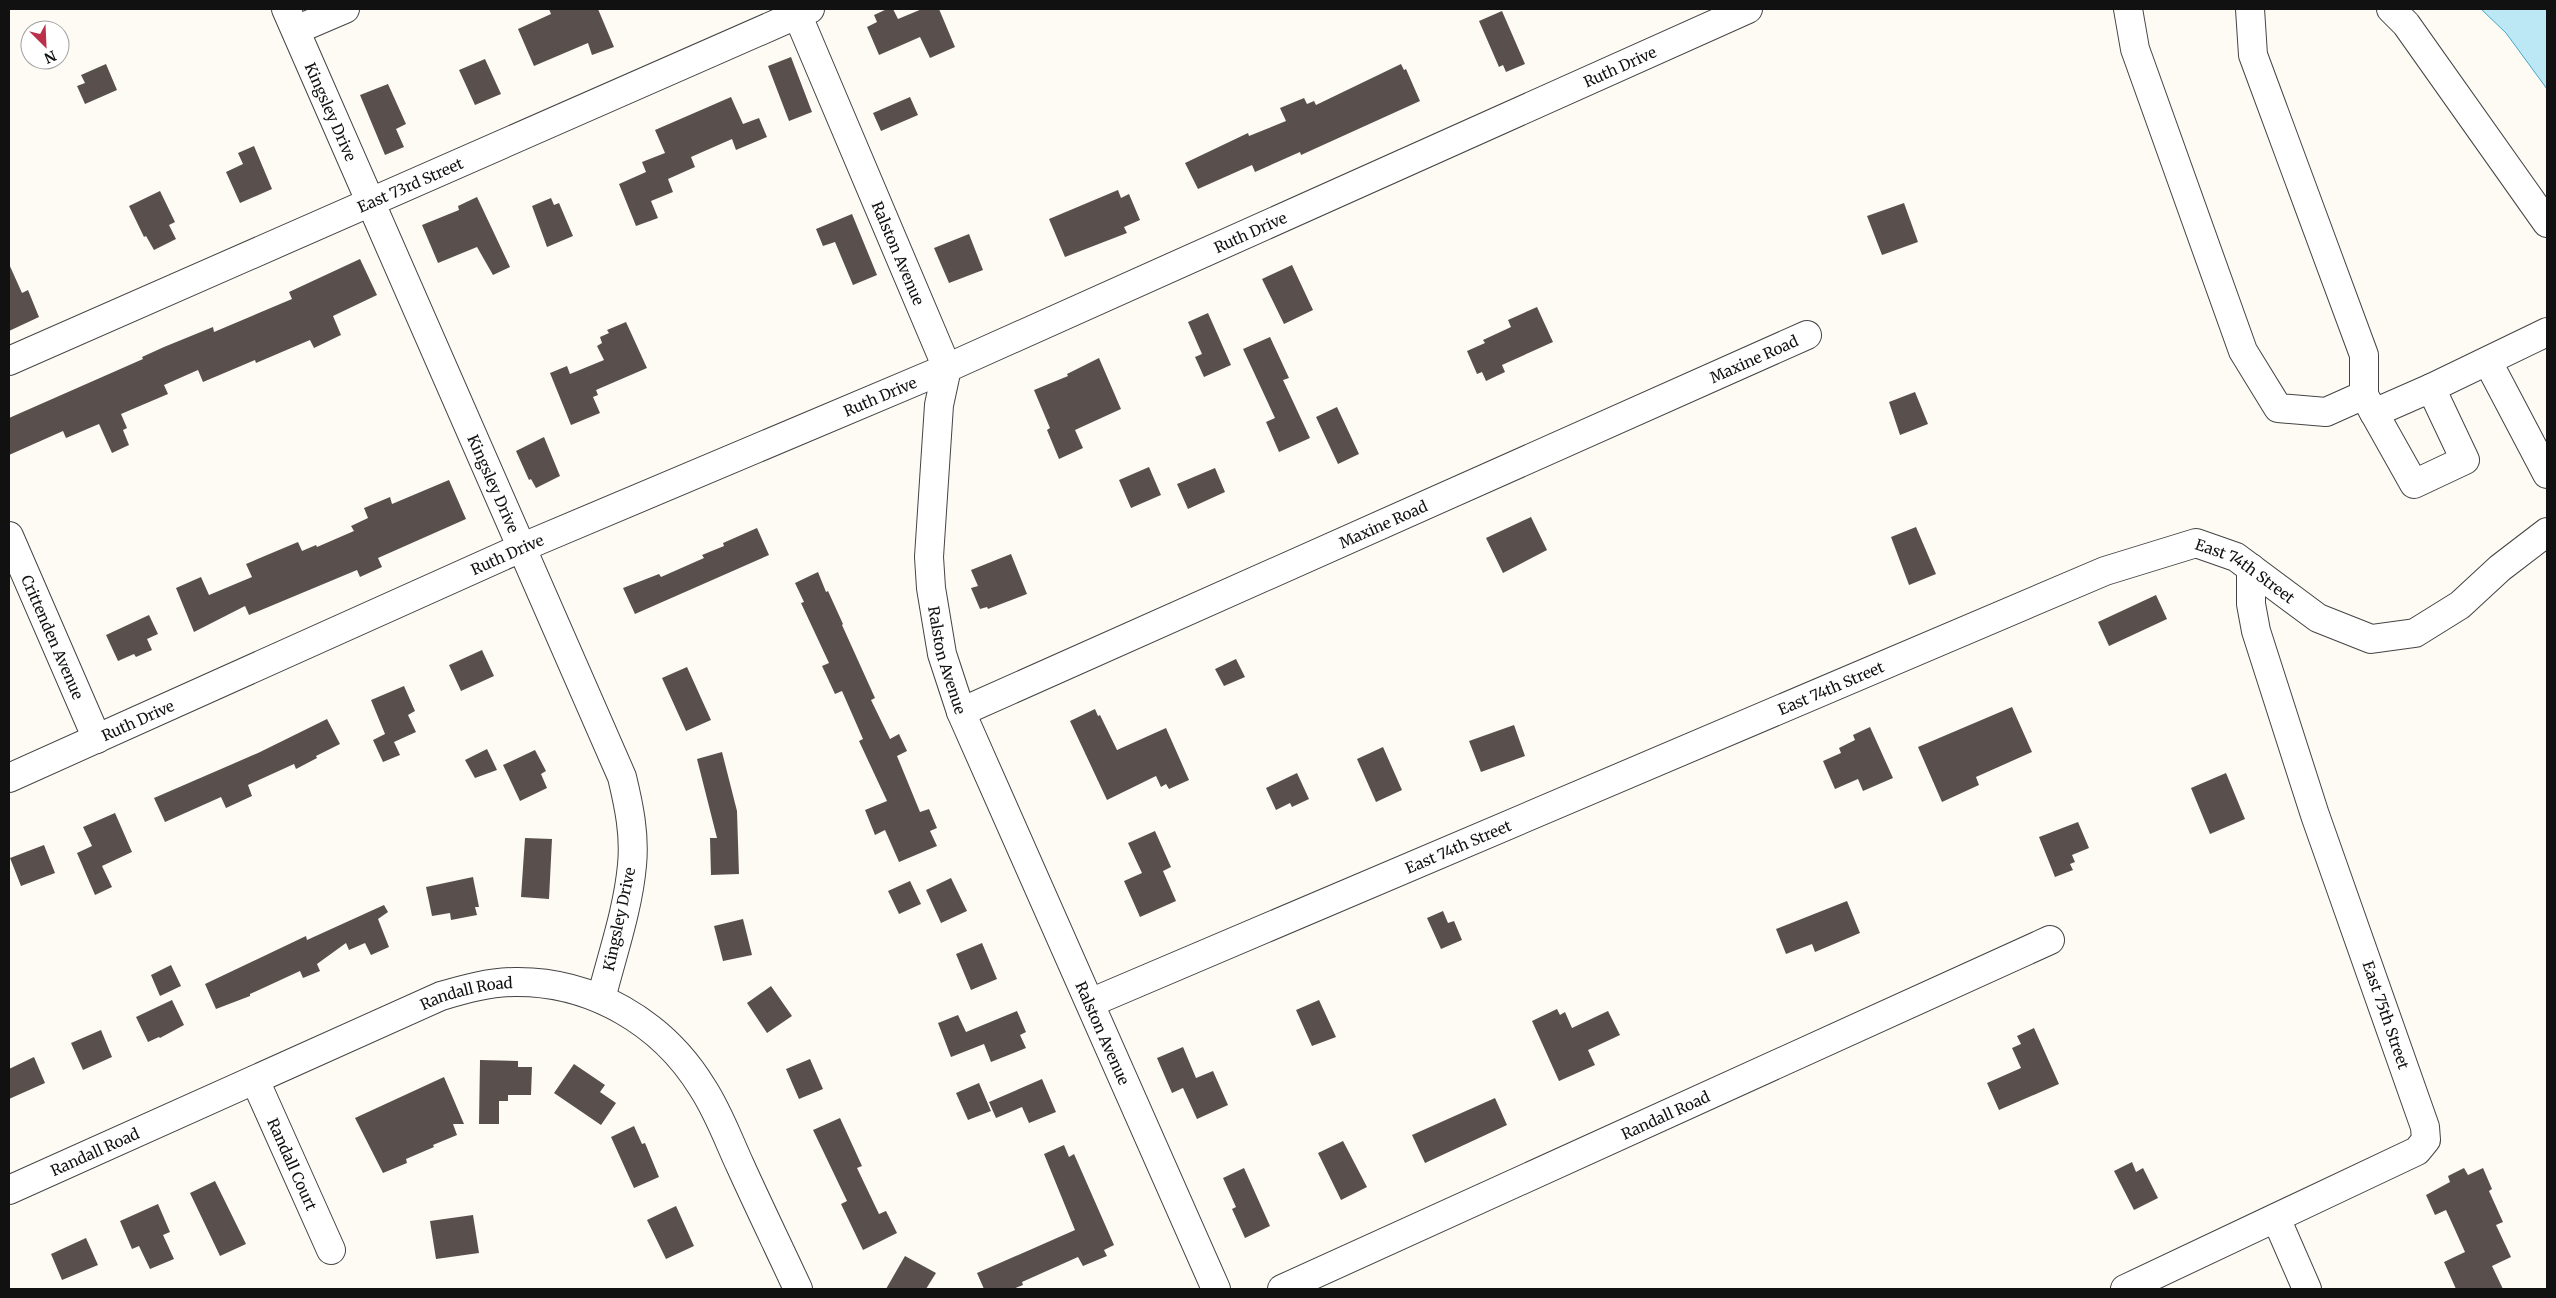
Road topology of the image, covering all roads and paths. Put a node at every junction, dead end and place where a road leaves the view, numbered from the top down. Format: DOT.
graph roads {
  1 [pos="345,9"];
  2 [pos="1748,9"];
  3 [pos="2128,9"];
  4 [pos="2250,9"];
  5 [pos="2391,9"];
  6 [pos="801,11"];
  7 [pos="291,20"];
  8 [pos="371,203"];
  9 [pos="2547,223"];
  10 [pos="2547,333"];
  11 [pos="1807,335"];
  12 [pos="9,361"];
  13 [pos="2488,362"];
  14 [pos="947,368"];
  15 [pos="2431,388"];
  16 [pos="2369,404"];
  17 [pos="2547,474"];
  18 [pos="2547,532"];
  19 [pos="9,536"];
  20 [pos="523,547"];
  21 [pos="2251,568"];
  22 [pos="961,712"];
  23 [pos="97,739"];
  24 [pos="9,778"];
  25 [pos="2050,940"];
  26 [pos="601,999"];
  27 [pos="1090,1003"];
  28 [pos="255,1080"];
  29 [pos="9,1190"];
  30 [pos="2276,1218"];
  31 [pos="331,1250"];
  32 [pos="1211,1288"];
  33 [pos="798,1289"];
  34 [pos="1282,1289"];
  35 [pos="2125,1289"];
  36 [pos="2307,1289"];
  1 -- 7 [label="street"];
  2 -- 14 [label="street, Ruth Drive"];
  3 -- 16 [label="street"];
  4 -- 16 [label="street"];
  5 -- 9 [label="street"];
  6 -- 8 [label="street, East 73rd Street"];
  6 -- 14 [label="street, Ralston Avenue"];
  7 -- 8 [label="street, Kingsley Drive"];
  8 -- 12 [label="street, East 73rd Street"];
  8 -- 20 [label="street, Kingsley Drive"];
  10 -- 13 [label="street"];
  11 -- 22 [label="street, Maxine Road"];
  13 -- 15 [label="street"];
  13 -- 17 [label="street"];
  14 -- 20 [label="street, Ruth Drive"];
  14 -- 22 [label="street, Ralston Avenue"];
  15 -- 16 [label="street"];
  15 -- 16 [label="street"];
  18 -- 21 [label="street, East 74th Street"];
  19 -- 23 [label="street, Crittenden Avenue"];
  20 -- 23 [label="street, Ruth Drive"];
  20 -- 26 [label="street, Kingsley Drive"];
  21 -- 27 [label="street, East 74th Street"];
  21 -- 30 [label="street, East 75th Street"];
  22 -- 27 [label="street, Ralston Avenue"];
  23 -- 24 [label="street, Ruth Drive"];
  25 -- 34 [label="street, Randall Road"];
  26 -- 28 [label="street, Randall Road"];
  26 -- 33 [label="street, Randall Road"];
  27 -- 32 [label="street, Ralston Avenue"];
  28 -- 29 [label="street, Randall Road"];
  28 -- 31 [label="street, Randall Court"];
  30 -- 35 [label="street, East 75th Street"];
  30 -- 36 [label="street"];
}
